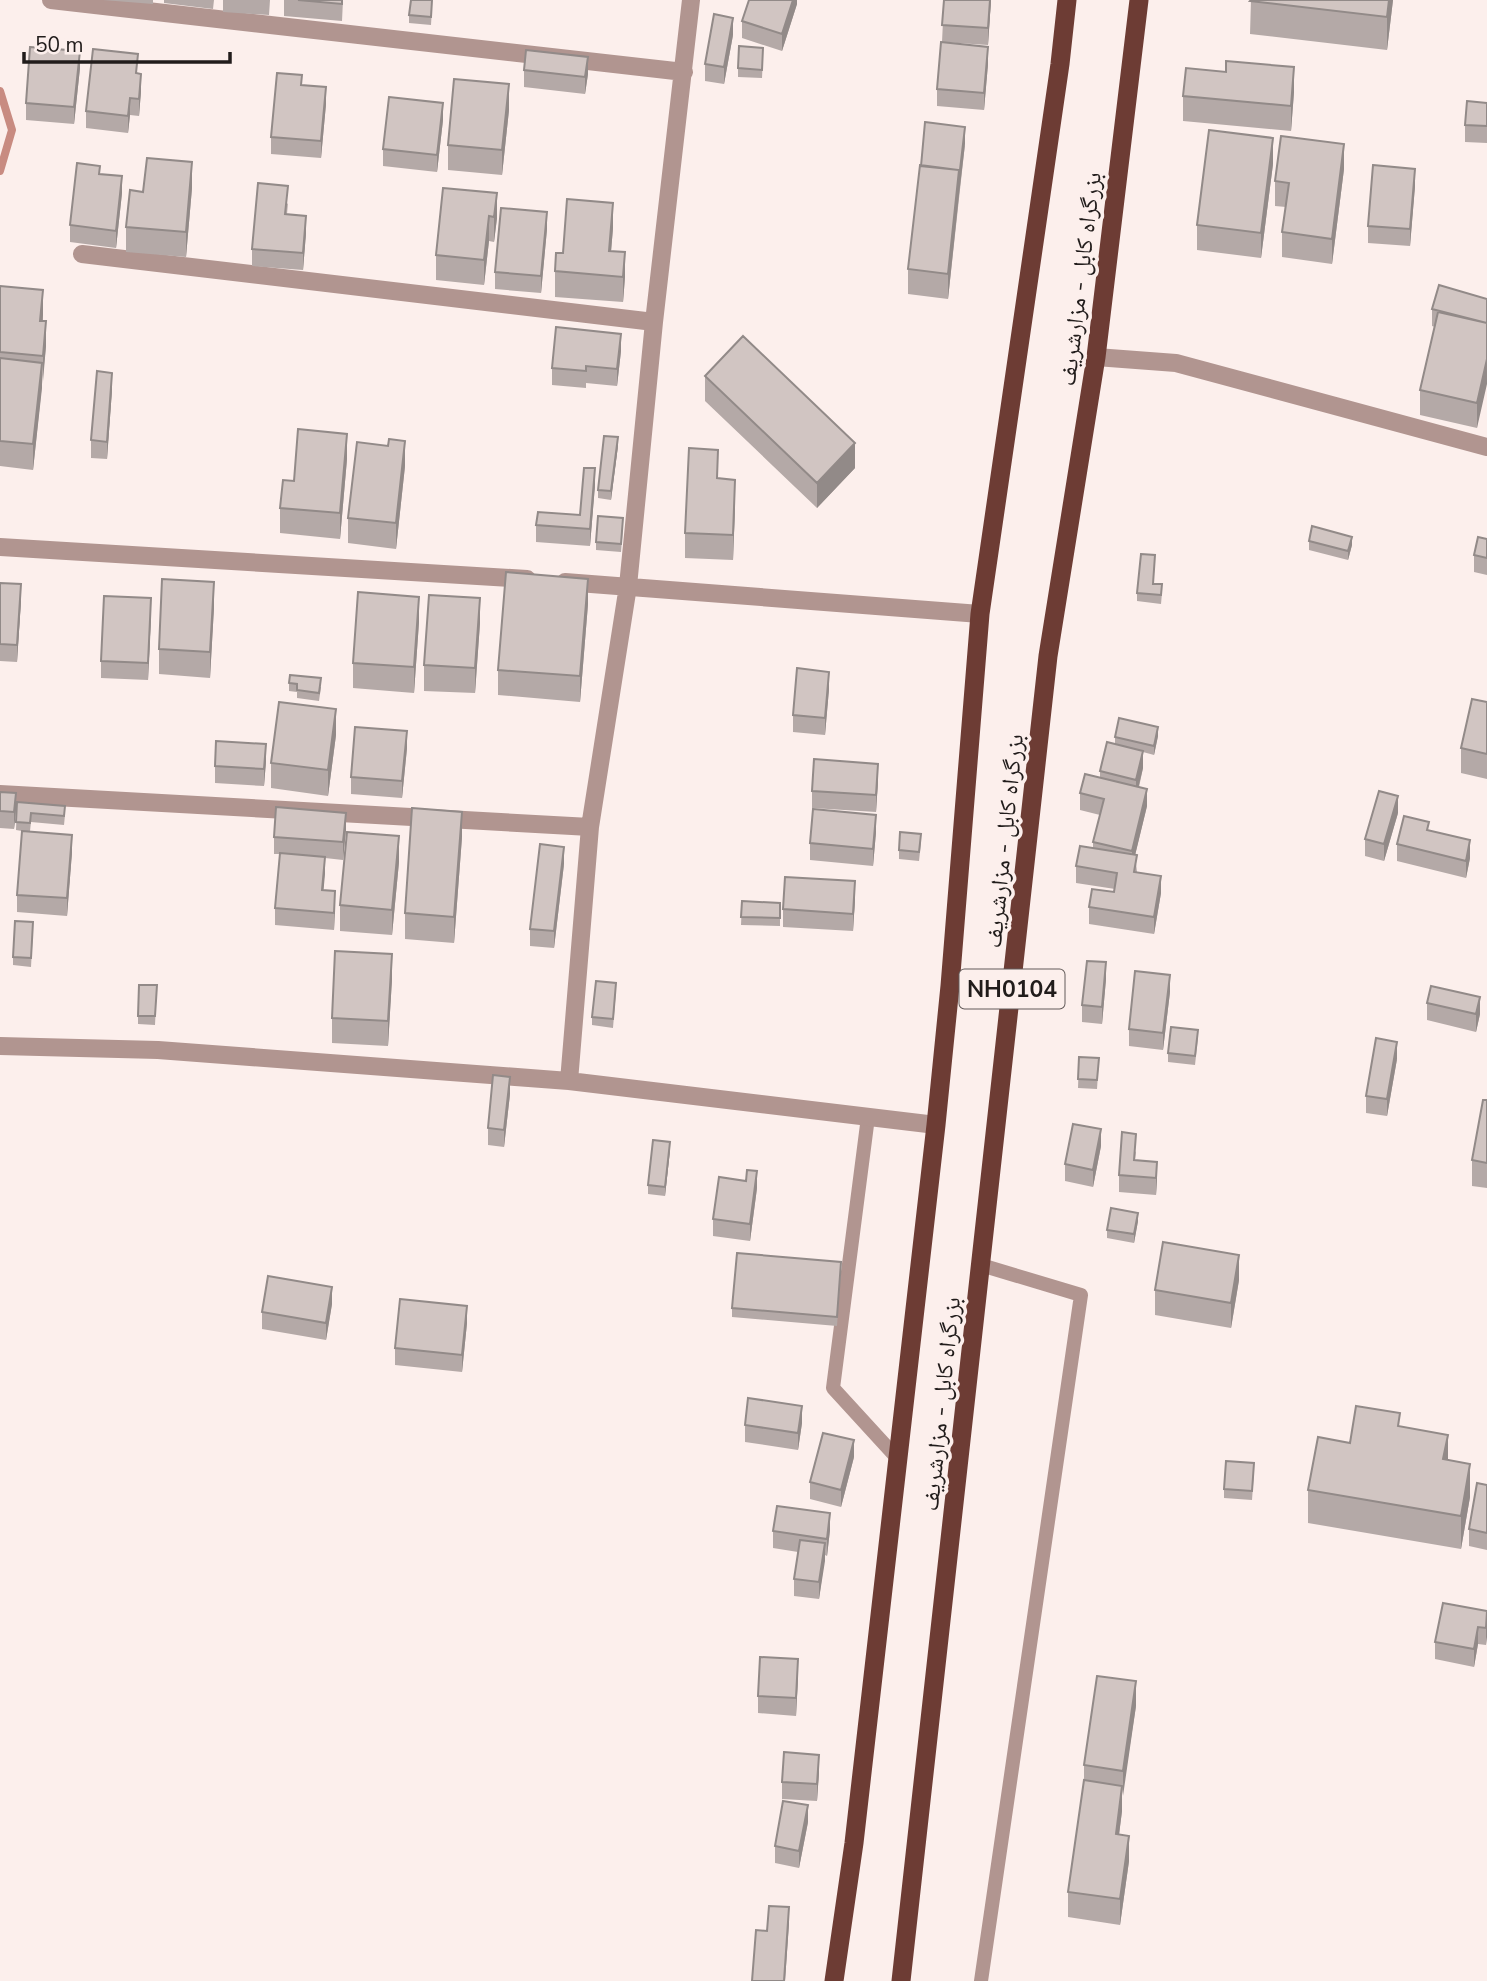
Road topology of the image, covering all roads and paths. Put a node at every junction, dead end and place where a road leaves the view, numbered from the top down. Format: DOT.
graph roads {
  1 [pos="51,0"];
  2 [pos="691,0"];
  3 [pos="1067,0"];
  4 [pos="1139,0"];
  5 [pos="684,72"];
  6 [pos="82,254"];
  7 [pos="654,322"];
  8 [pos="1097,357"];
  9 [pos="1487,447"];
  10 [pos="0,547"];
  11 [pos="628,586"];
  12 [pos="980,614"];
  13 [pos="0,794"];
  14 [pos="590,827"];
  15 [pos="0,1046"];
  16 [pos="569,1081"];
  17 [pos="868,1117"];
  18 [pos="936,1125"];
  19 [pos="981,1265"];
  20 [pos="898,1459"];
  21 [pos="834,1981"];
  22 [pos="901,1981"];
  23 [pos="981,1981"];
  1 -- 5 [label="street"];
  2 -- 5 [label="street"];
  3 -- 12 [label="highway, بزرگراه کابل - مزارشریف / NH0104"];
  4 -- 8 [label="highway, بزرگراه کابل - مزارشریف / NH0104"];
  5 -- 7 [label="street"];
  6 -- 7 [label="street"];
  7 -- 11 [label="street"];
  8 -- 9 [label="street"];
  8 -- 19 [label="highway, بزرگراه کابل - مزارشریف / NH0104"];
  10 -- 11 [label="street"];
  11 -- 12 [label="street"];
  11 -- 14 [label="street"];
  12 -- 18 [label="highway, بزرگراه کابل - مزارشریف / NH0104"];
  13 -- 14 [label="street"];
  14 -- 16 [label="street"];
  15 -- 16 [label="street"];
  16 -- 17 [label="street"];
  17 -- 18 [label="street"];
  17 -- 20 [label="lane"];
  18 -- 20 [label="highway, بزرگراه کابل - مزارشریف / NH0104"];
  19 -- 22 [label="highway, بزرگراه کابل - مزارشریف / NH0104"];
  19 -- 23 [label="lane"];
  20 -- 21 [label="highway, بزرگراه کابل - مزارشریف / NH0104"];
}
